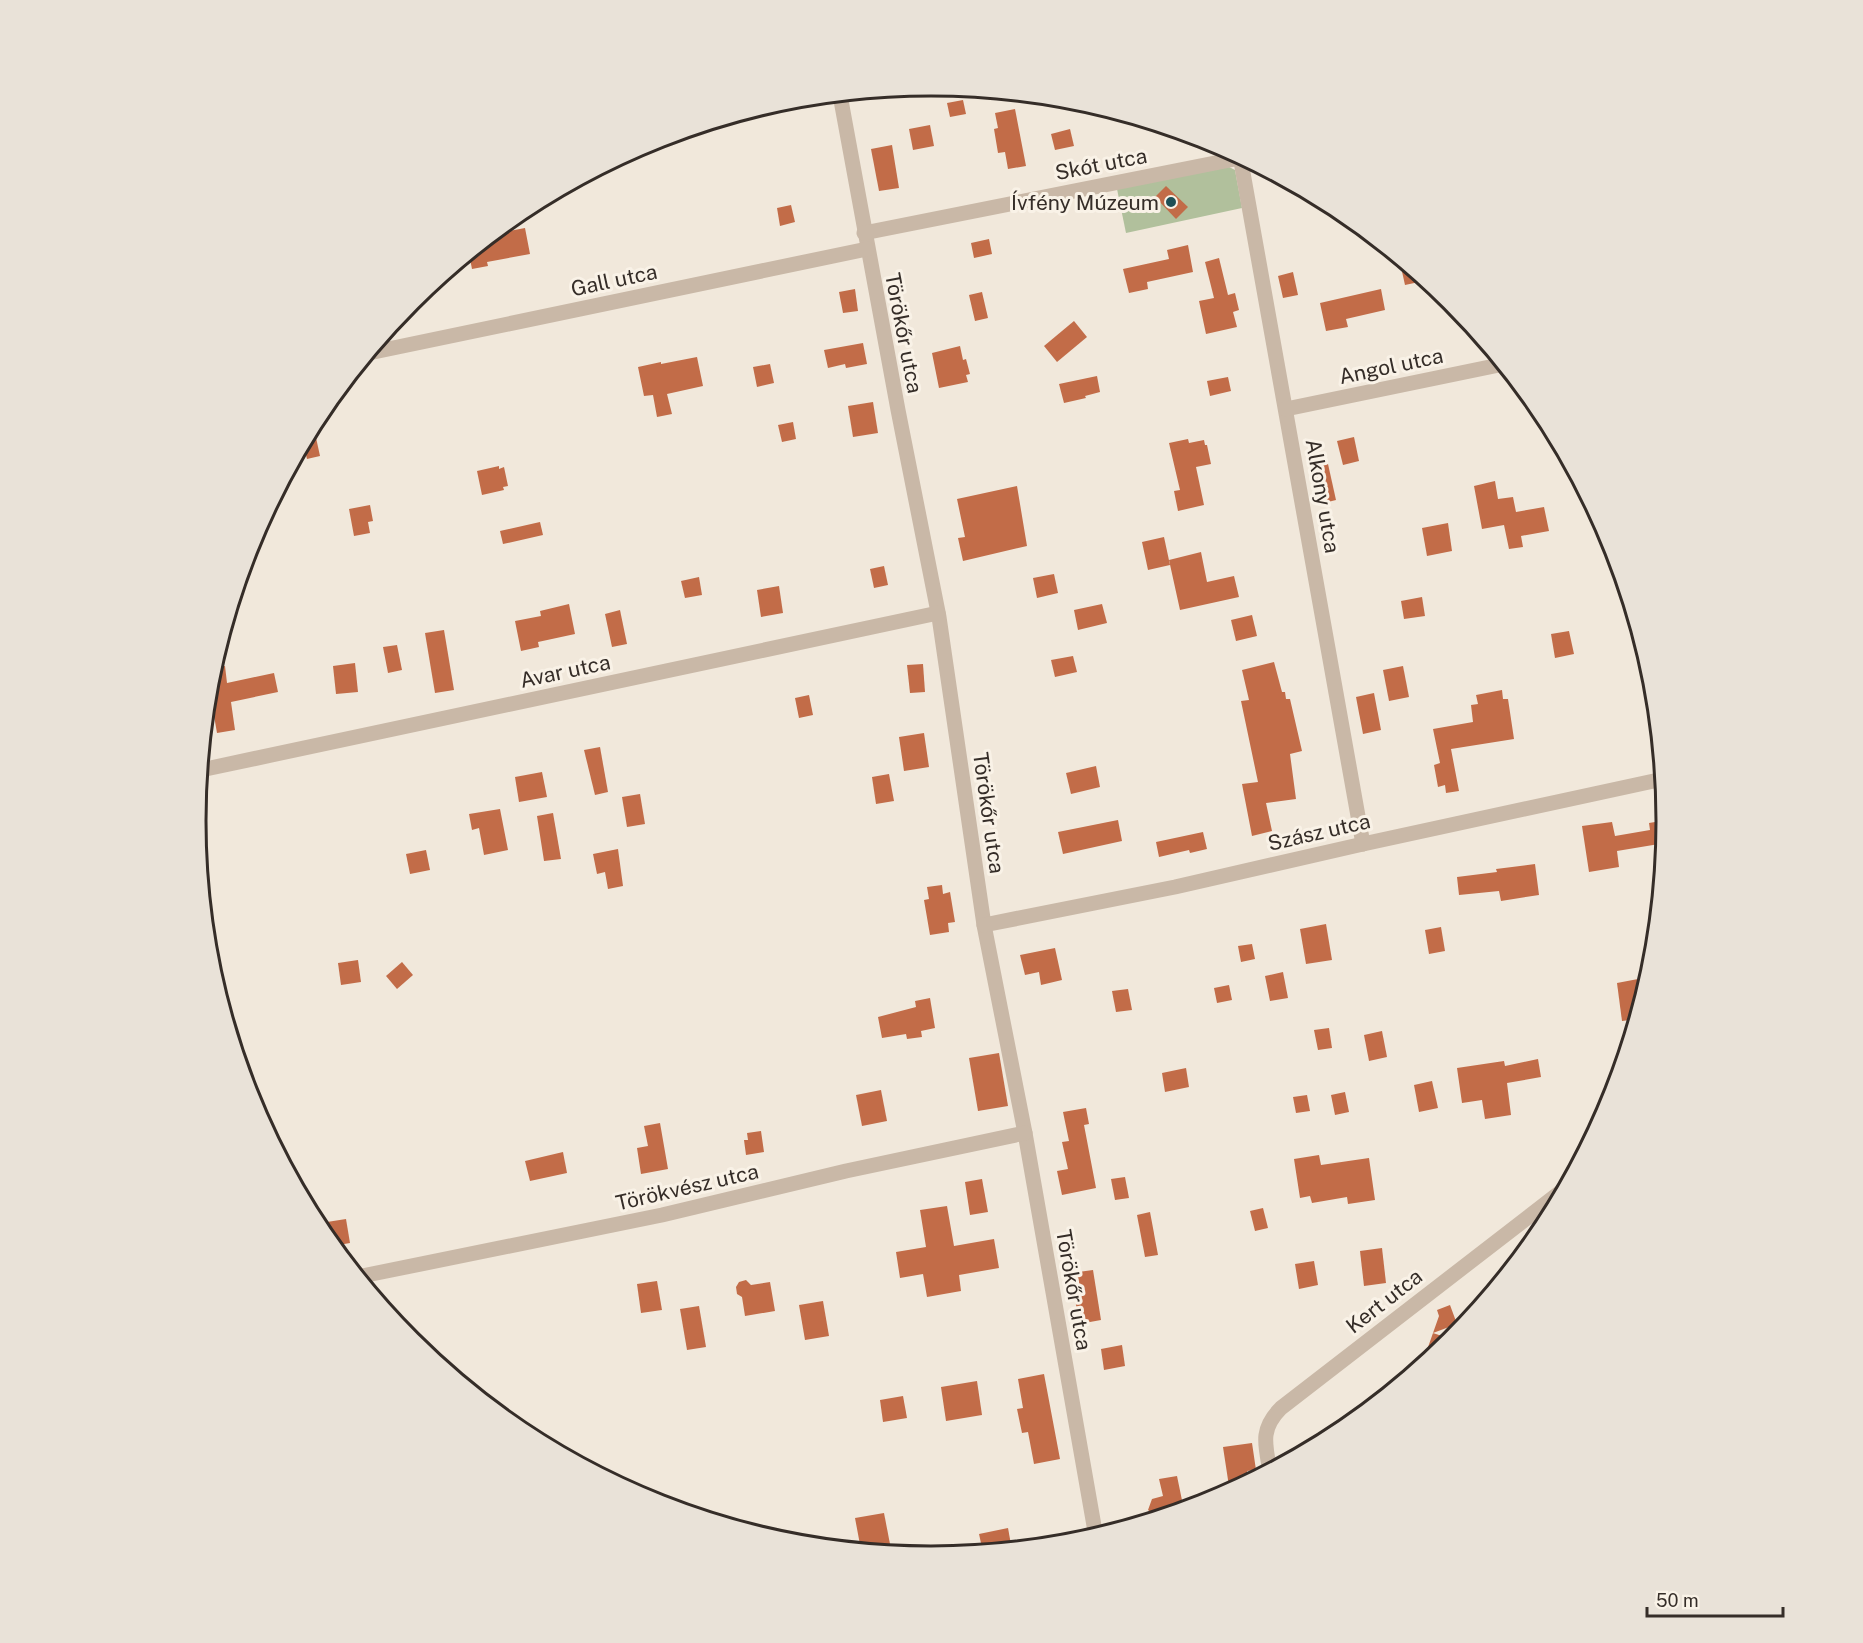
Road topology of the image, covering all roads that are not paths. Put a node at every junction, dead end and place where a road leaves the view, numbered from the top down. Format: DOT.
graph roads {
  1 [pos="841,102"];
  2 [pos="1228,160"];
  3 [pos="1242,166"];
  4 [pos="866,241"];
  5 [pos="381,349"];
  6 [pos="1495,366"];
  7 [pos="1286,409"];
  8 [pos="938,613"];
  9 [pos="208,768"];
  10 [pos="1655,781"];
  11 [pos="1363,844"];
  12 [pos="984,925"];
  13 [pos="1025,1133"];
  14 [pos="1550,1200"];
  15 [pos="365,1274"];
  16 [pos="1269,1463"];
  17 [pos="1094,1528"];
  1 -- 4 [label="street, Törökőr utca"];
  2 -- 4 [label="street, Skót utca"];
  3 -- 7 [label="street, Alkony utca"];
  4 -- 5 [label="street, Gall utca"];
  4 -- 8 [label="street, Törökőr utca"];
  6 -- 7 [label="street, Angol utca"];
  7 -- 11 [label="street, Alkony utca"];
  8 -- 9 [label="street, Avar utca"];
  8 -- 12 [label="street, Törökőr utca"];
  10 -- 11 [label="street, Szász utca"];
  11 -- 12 [label="street, Szász utca"];
  12 -- 13 [label="street, Törökőr utca"];
  13 -- 15 [label="street, Törökvész utca"];
  13 -- 17 [label="street, Törökőr utca"];
  14 -- 16 [label="street, Kert utca"];
}
